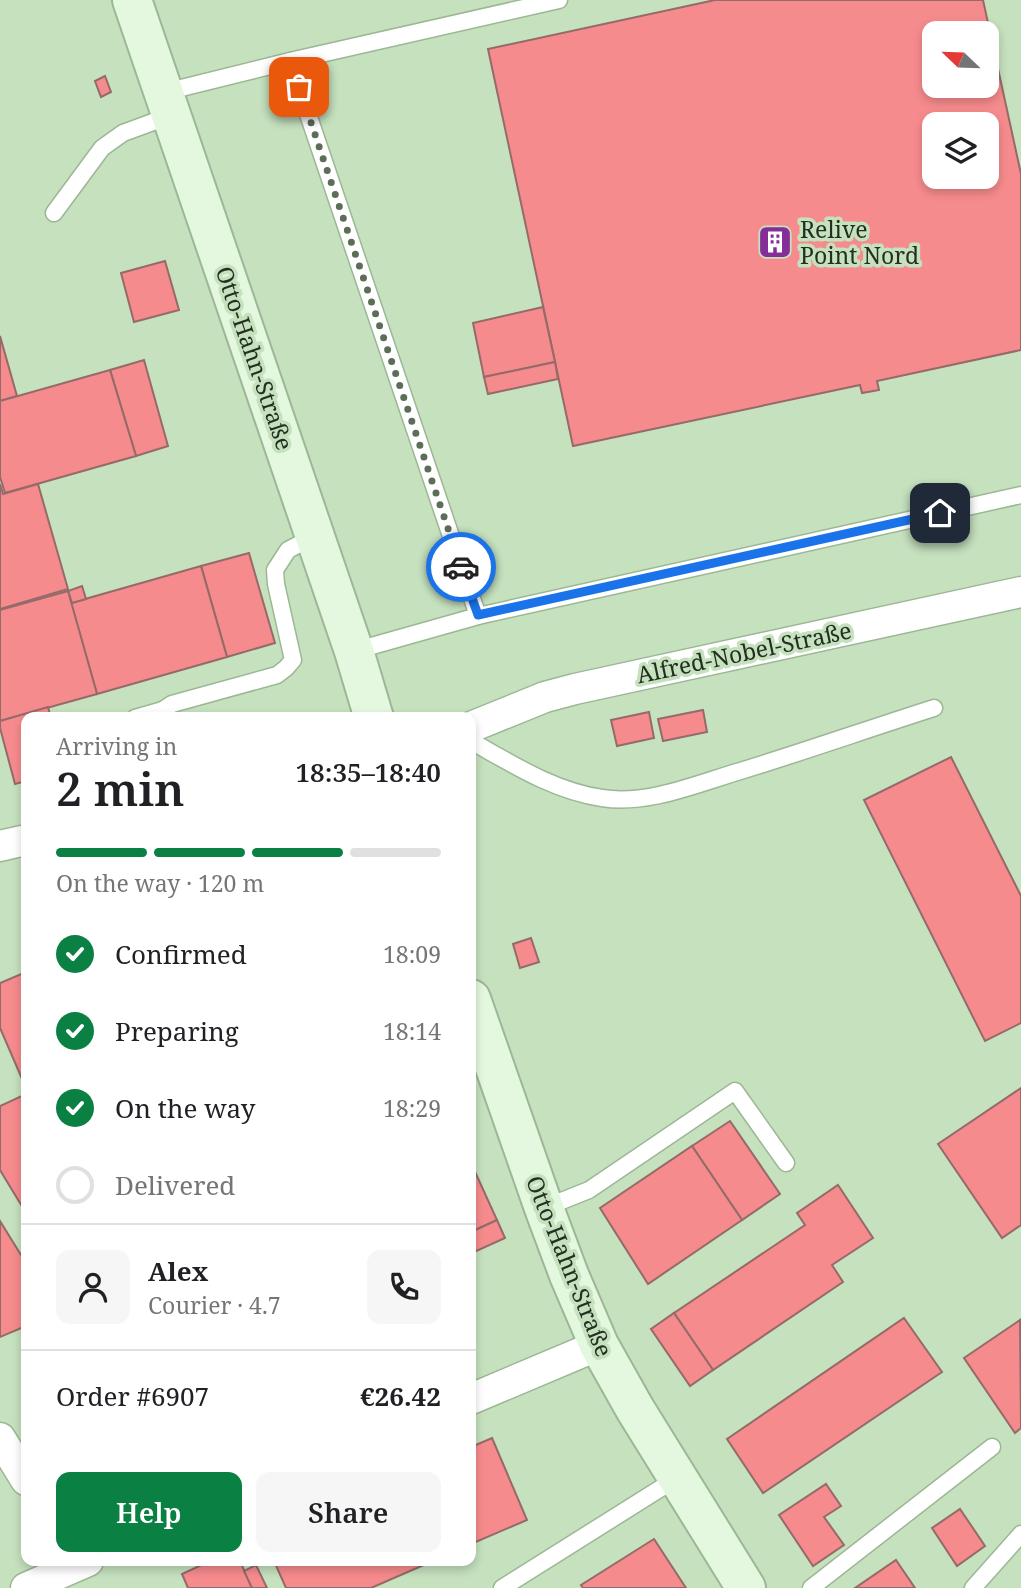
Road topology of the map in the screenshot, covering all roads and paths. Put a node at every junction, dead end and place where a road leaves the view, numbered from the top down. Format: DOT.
graph roads {
  1 [pos="132,0"];
  2 [pos="559,0"];
  3 [pos="290,61"];
  4 [pos="169,104"];
  5 [pos="54,213"];
  6 [pos="1021,495"];
  7 [pos="315,536"];
  8 [pos="1021,592"];
  9 [pos="478,615"];
  10 [pos="354,651"];
  11 [pos="934,708"];
  12 [pos="165,712"];
  13 [pos="372,712"];
  14 [pos="476,725"];
  15 [pos="476,744"];
  16 [pos="21,842"];
  17 [pos="0,846"];
  18 [pos="476,1013"];
  19 [pos="786,1163"];
  20 [pos="544,1208"];
  21 [pos="599,1345"];
  22 [pos="476,1397"];
  23 [pos="0,1438"];
  24 [pos="992,1447"];
  25 [pos="21,1472"];
  26 [pos="677,1478"];
  27 [pos="1021,1534"];
  28 [pos="84,1569"];
  29 [pos="26,1588"];
  30 [pos="502,1588"];
  31 [pos="746,1588"];
  32 [pos="811,1588"];
  33 [pos="973,1588"];
  1 -- 4 [label="street, Otto-Hahn-Straße"];
  2 -- 3 [label="lane"];
  3 -- 4 [label="lane"];
  3 -- 9 [label="lane"];
  4 -- 5 [label="lane"];
  4 -- 7 [label="street, Otto-Hahn-Straße"];
  6 -- 9 [label="lane"];
  7 -- 10 [label="street, Otto-Hahn-Straße"];
  7 -- 12 [label="lane"];
  8 -- 14 [label="street, Alfred-Nobel-Straße"];
  9 -- 10 [label="lane"];
  10 -- 13 [label="street, Otto-Hahn-Straße"];
  11 -- 15 [label="lane"];
  16 -- 17 [label="street"];
  18 -- 20 [label="street, Otto-Hahn-Straße"];
  19 -- 20 [label="lane"];
  20 -- 21 [label="street, Otto-Hahn-Straße"];
  21 -- 22 [label="street"];
  21 -- 26 [label="street, Otto-Hahn-Straße"];
  23 -- 25 [label="street"];
  24 -- 32 [label="lane"];
  26 -- 30 [label="lane"];
  26 -- 31 [label="street, Otto-Hahn-Straße"];
  27 -- 33 [label="lane"];
  28 -- 29 [label="street"];
}
